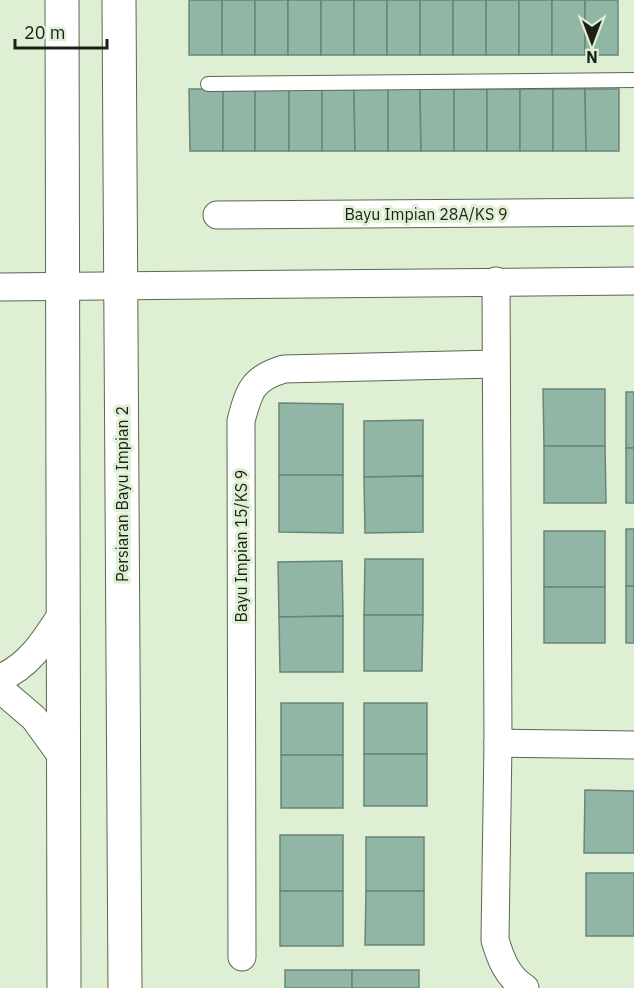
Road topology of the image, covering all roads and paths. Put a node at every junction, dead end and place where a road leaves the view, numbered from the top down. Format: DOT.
graph roads {
  1 [pos="62,0"];
  2 [pos="119,0"];
  3 [pos="634,80"];
  4 [pos="208,84"];
  5 [pos="634,212"];
  6 [pos="217,215"];
  7 [pos="496,280"];
  8 [pos="634,281"];
  9 [pos="120,286"];
  10 [pos="0,287"];
  11 [pos="62,287"];
  12 [pos="495,364"];
  13 [pos="63,612"];
  14 [pos="0,678"];
  15 [pos="0,689"];
  16 [pos="498,743"];
  17 [pos="634,745"];
  18 [pos="63,758"];
  19 [pos="242,957"];
  20 [pos="64,988"];
  21 [pos="124,988"];
  22 [pos="525,988"];
  1 -- 11 [label="street"];
  2 -- 9 [label="street, Persiaran Bayu Impian 2"];
  3 -- 4 [label="lane"];
  5 -- 6 [label="street, Bayu Impian 28A/KS 9"];
  7 -- 8 [label="street"];
  7 -- 9 [label="street"];
  7 -- 12 [label="street"];
  9 -- 11 [label="street"];
  9 -- 21 [label="street, Persiaran Bayu Impian 2"];
  10 -- 11 [label="street"];
  11 -- 13 [label="street"];
  12 -- 16 [label="street"];
  12 -- 19 [label="street, Bayu Impian 15/KS 9"];
  13 -- 14 [label="street"];
  13 -- 18 [label="street"];
  15 -- 18 [label="street"];
  16 -- 17 [label="street"];
  16 -- 22 [label="street"];
  18 -- 20 [label="street"];
}
